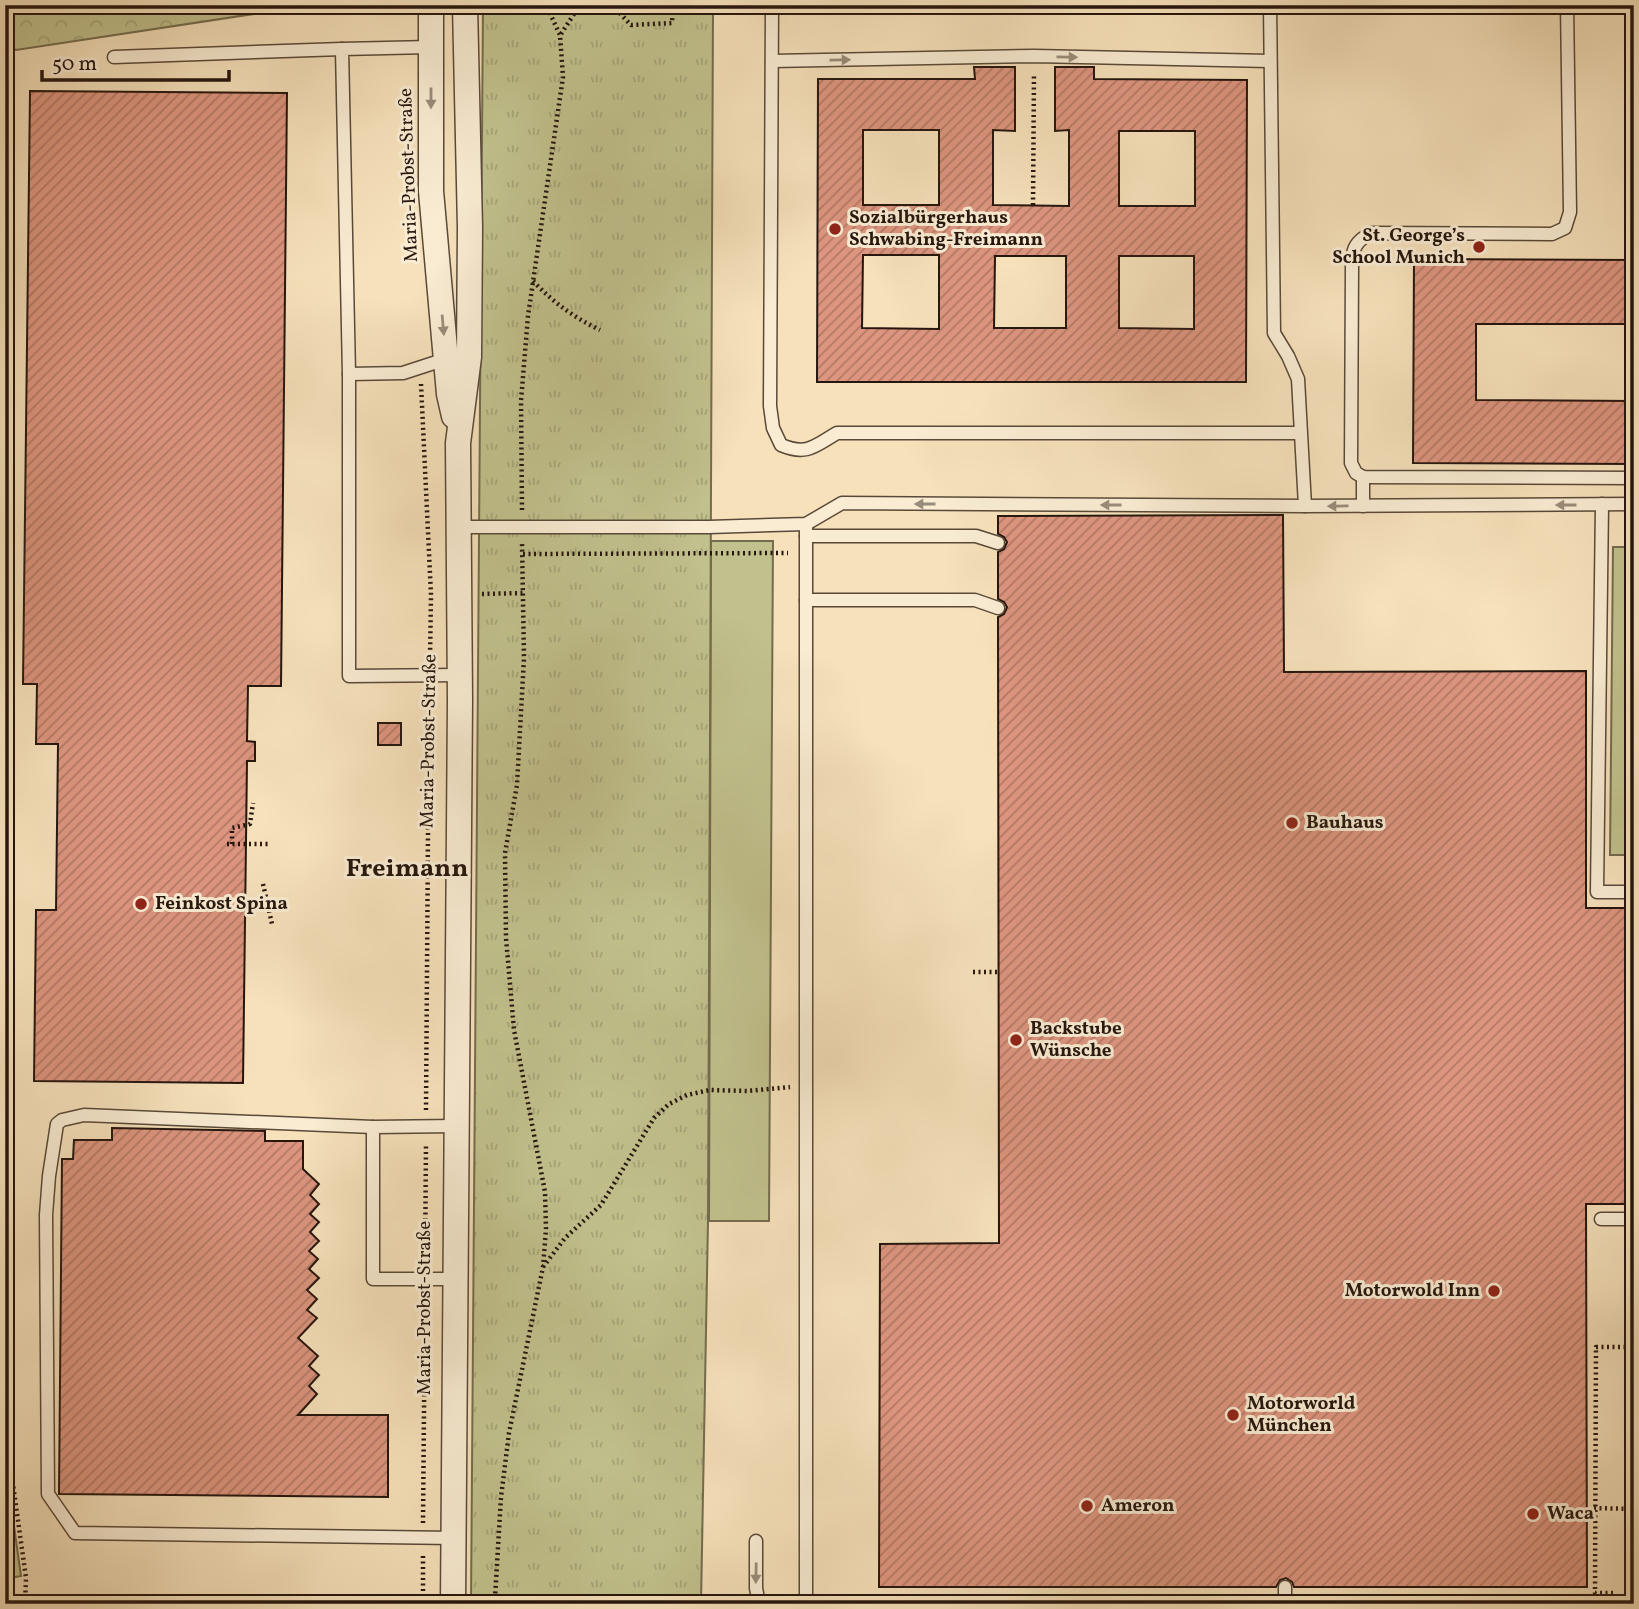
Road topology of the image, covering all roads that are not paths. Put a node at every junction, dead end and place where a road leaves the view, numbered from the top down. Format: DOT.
graph roads {
  1 [pos="431,5"];
  2 [pos="465,5"];
  3 [pos="772,5"];
  4 [pos="1270,5"];
  5 [pos="1567,5"];
  6 [pos="430,47"];
  7 [pos="342,49"];
  8 [pos="114,57"];
  9 [pos="772,61"];
  10 [pos="1270,61"];
  11 [pos="446,359"];
  12 [pos="349,374"];
  13 [pos="1300,433"];
  14 [pos="458,443"];
  15 [pos="1363,477"];
  16 [pos="1634,478"];
  17 [pos="1602,504"];
  18 [pos="1634,504"];
  19 [pos="1305,506"];
  20 [pos="1363,506"];
  21 [pos="1586,516"];
  22 [pos="459,527"];
  23 [pos="806,530"];
  24 [pos="998,543"];
  25 [pos="806,600"];
  26 [pos="998,608"];
  27 [pos="460,675"];
  28 [pos="1634,892"];
  29 [pos="457,1126"];
  30 [pos="373,1127"];
  31 [pos="1601,1219"];
  32 [pos="1634,1220"];
  33 [pos="456,1279"];
  34 [pos="454,1538"];
  35 [pos="757,1541"];
  36 [pos="1285,1587"];
  37 [pos="453,1604"];
  38 [pos="759,1604"];
  39 [pos="806,1604"];
  40 [pos="1285,1604"];
  1 -- 6 [label="street, Maria-Probst-Straße"];
  2 -- 14 [label="street, Maria-Probst-Straße"];
  3 -- 9 [label="lane"];
  4 -- 10 [label="lane"];
  5 -- 15 [label="lane"];
  6 -- 7 [label="lane"];
  6 -- 11 [label="street, Maria-Probst-Straße, one-way"];
  7 -- 8 [label="lane"];
  7 -- 12 [label="lane"];
  9 -- 10 [label="lane, one-way"];
  9 -- 13 [label="lane"];
  10 -- 13 [label="lane"];
  11 -- 12 [label="lane"];
  11 -- 14 [label="street, Maria-Probst-Straße"];
  12 -- 27 [label="lane"];
  13 -- 19 [label="lane"];
  14 -- 22 [label="street, Maria-Probst-Straße"];
  15 -- 16 [label="lane"];
  15 -- 20 [label="lane"];
  17 -- 18 [label="lane"];
  17 -- 20 [label="lane, one-way"];
  17 -- 21 [label="lane"];
  17 -- 28 [label="lane"];
  20 -- 19 [label="lane, one-way"];
  19 -- 23 [label="lane, one-way"];
  22 -- 23 [label="lane"];
  22 -- 27 [label="street, Maria-Probst-Straße"];
  23 -- 24 [label="lane"];
  23 -- 25 [label="lane"];
  25 -- 26 [label="lane"];
  25 -- 39 [label="lane"];
  27 -- 29 [label="street, Maria-Probst-Straße"];
  29 -- 30 [label="lane"];
  29 -- 33 [label="street, Maria-Probst-Straße"];
  30 -- 33 [label="lane"];
  30 -- 34 [label="lane"];
  31 -- 32 [label="lane"];
  33 -- 34 [label="street, Maria-Probst-Straße"];
  34 -- 37 [label="street, Maria-Probst-Straße"];
  35 -- 38 [label="lane, one-way"];
  36 -- 40 [label="lane"];
}
